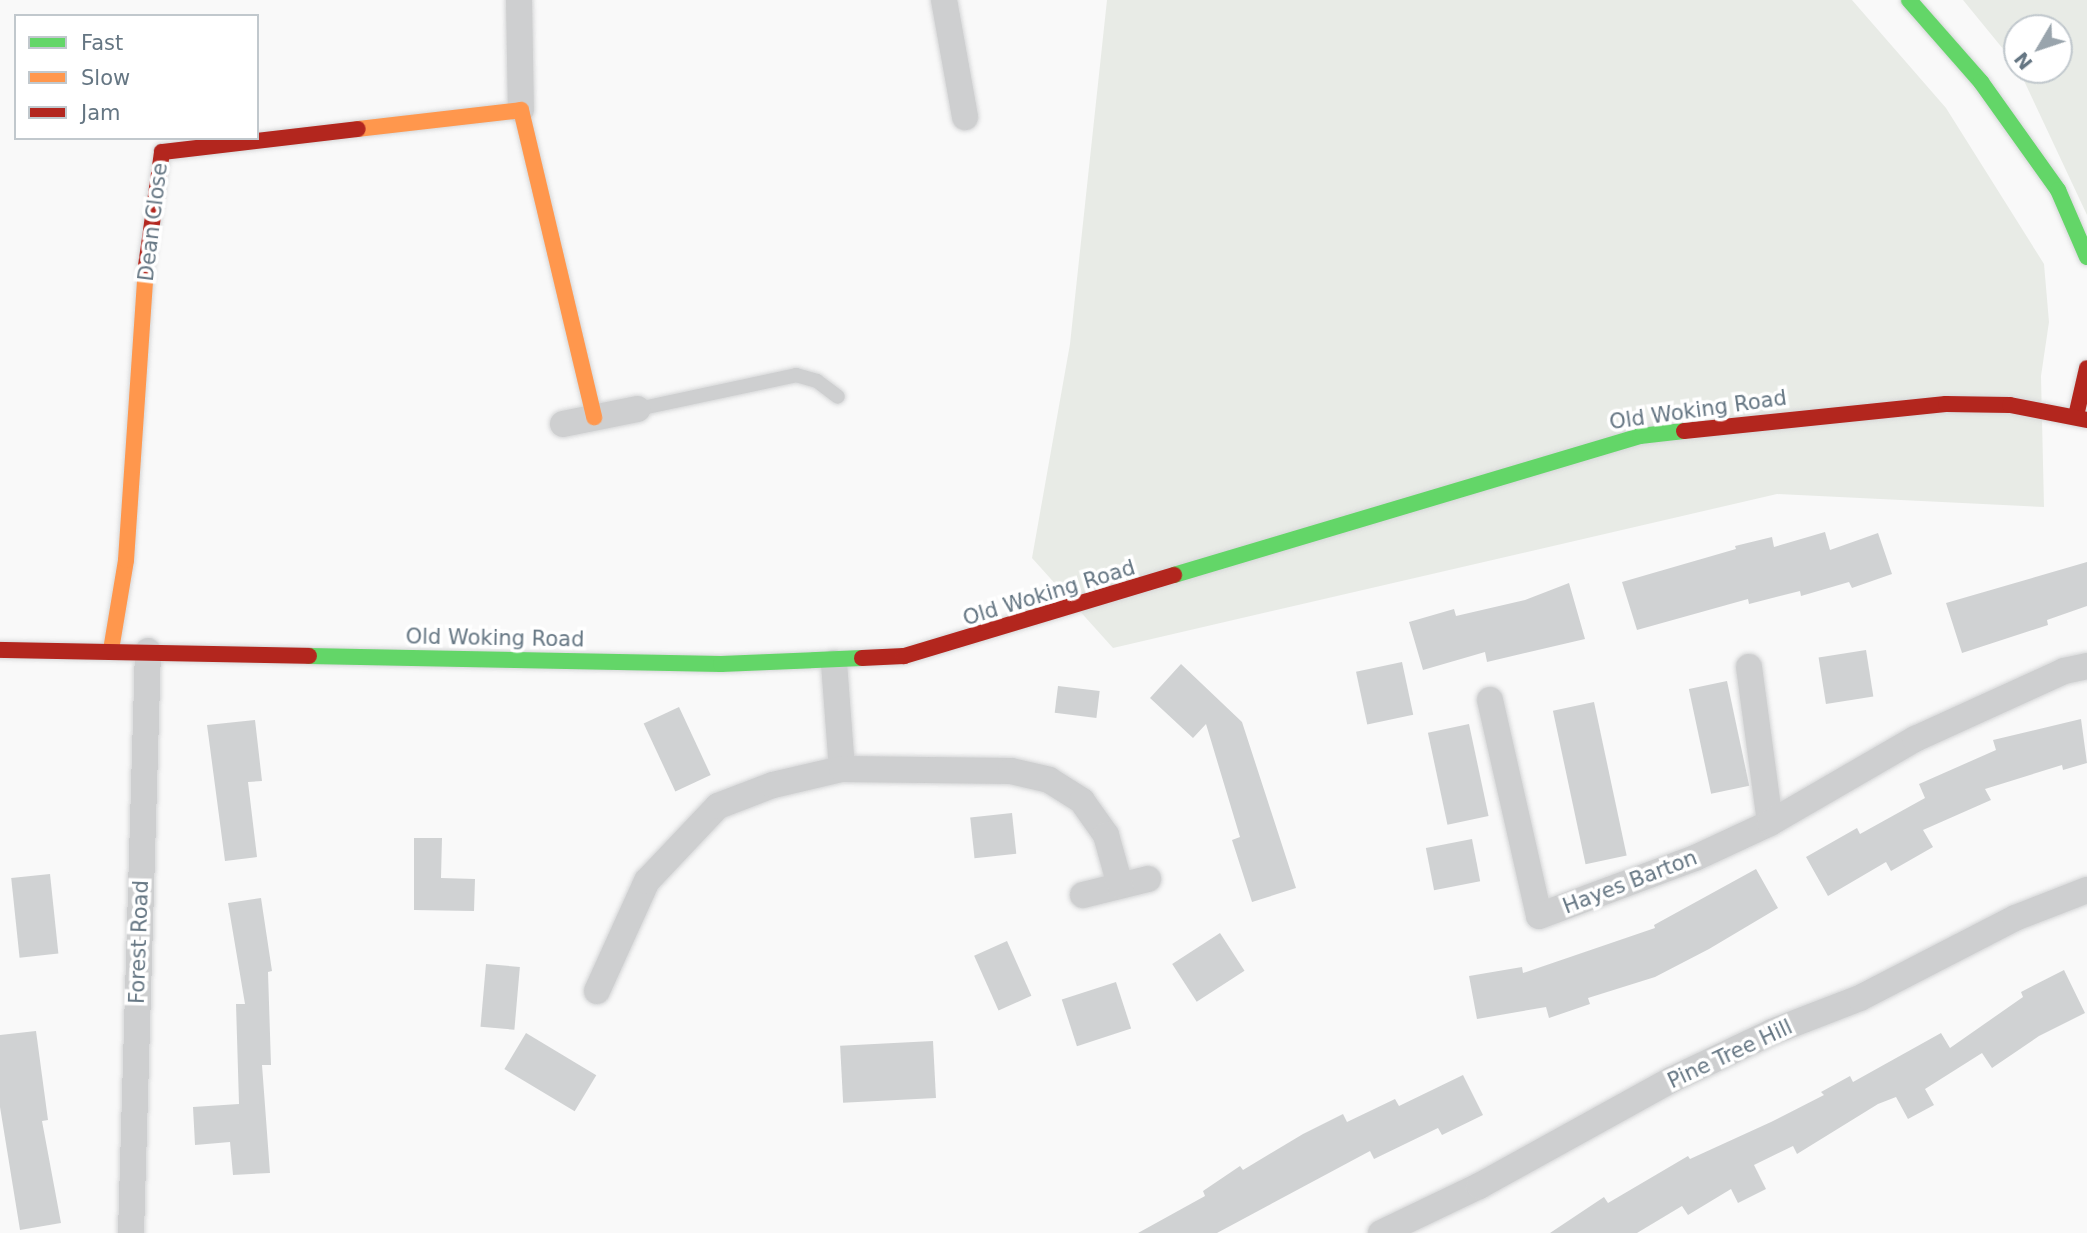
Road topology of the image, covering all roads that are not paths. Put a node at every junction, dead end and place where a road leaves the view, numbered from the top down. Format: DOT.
graph roads {
  1 [pos="519,0"];
  2 [pos="944,0"];
  3 [pos="1909,0"];
  4 [pos="521,110"];
  5 [pos="965,117"];
  6 [pos="2087,257"];
  7 [pos="2087,368"];
  8 [pos="838,397"];
  9 [pos="638,409"];
  10 [pos="594,417"];
  11 [pos="2081,418"];
  12 [pos="563,424"];
  13 [pos="0,650"];
  14 [pos="111,650"];
  15 [pos="148,651"];
  16 [pos="834,663"];
  17 [pos="2087,666"];
  18 [pos="1749,667"];
  19 [pos="1490,699"];
  20 [pos="842,769"];
  21 [pos="1770,823"];
  22 [pos="1148,879"];
  23 [pos="1120,885"];
  24 [pos="2087,890"];
  25 [pos="1083,895"];
  26 [pos="597,991"];
  27 [pos="131,1233"];
  28 [pos="1381,1233"];
  1 -- 4 [label="street"];
  2 -- 5 [label="street"];
  3 -- 6 [label="main road"];
  4 -- 10 [label="main road"];
  4 -- 14 [label="main road, Dean Close"];
  7 -- 11 [label="main road"];
  8 -- 9 [label="lane"];
  9 -- 10 [label="street"];
  10 -- 12 [label="street"];
  11 -- 16 [label="main road, Old Woking Road"];
  13 -- 14 [label="main road, Old Woking Road"];
  14 -- 15 [label="main road, Old Woking Road"];
  15 -- 16 [label="main road, Old Woking Road"];
  15 -- 27 [label="street, Forest Road"];
  16 -- 20 [label="street"];
  17 -- 21 [label="street, Hayes Barton"];
  18 -- 21 [label="street"];
  19 -- 21 [label="street, Hayes Barton"];
  20 -- 23 [label="street"];
  20 -- 26 [label="street"];
  22 -- 23 [label="street"];
  23 -- 25 [label="street"];
  24 -- 28 [label="street, Pine Tree Hill"];
}
